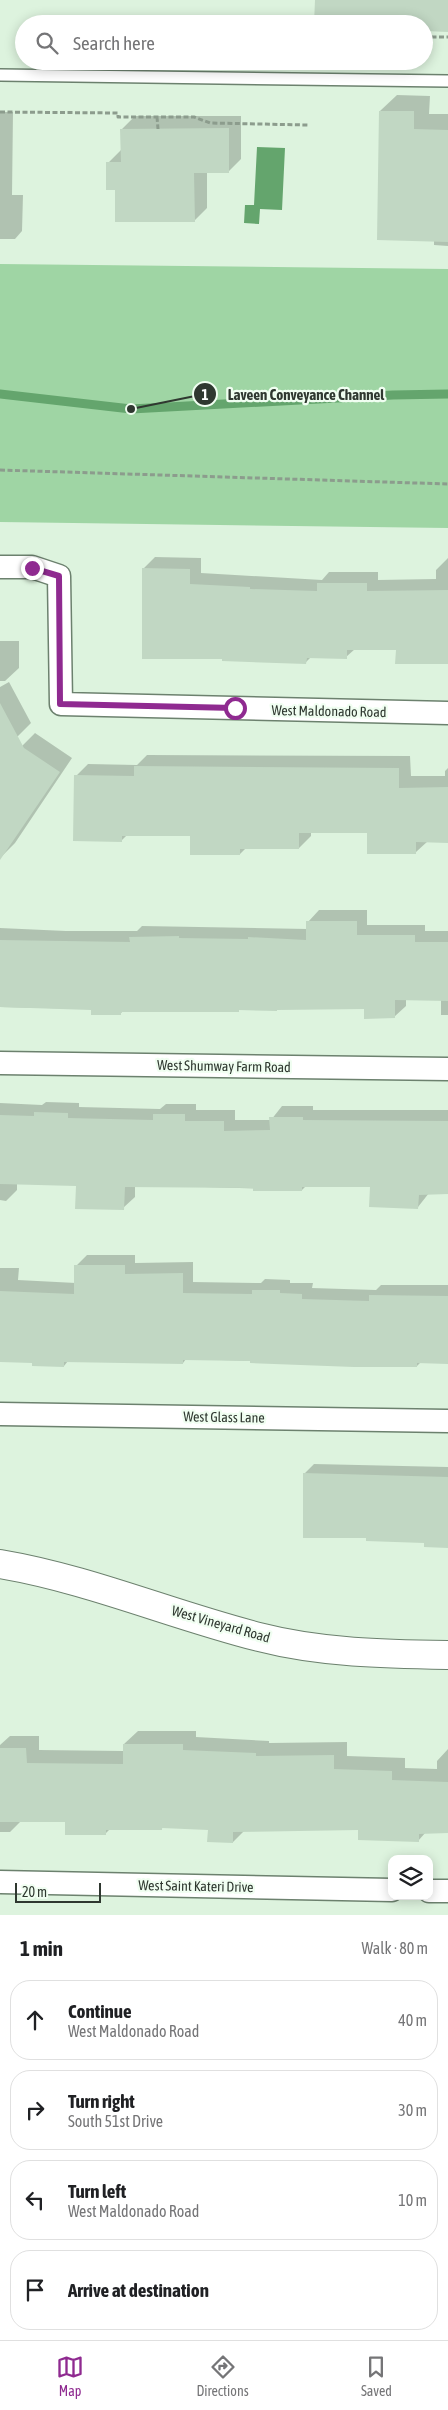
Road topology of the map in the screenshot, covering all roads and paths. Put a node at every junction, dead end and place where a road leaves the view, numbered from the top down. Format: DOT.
graph roads {
  1 [pos="433,37"];
  2 [pos="448,38"];
  3 [pos="0,76"];
  4 [pos="448,81"];
  5 [pos="0,112"];
  6 [pos="157,117"];
  7 [pos="308,125"];
  8 [pos="158,129"];
  9 [pos="0,470"];
  10 [pos="448,484"];
  11 [pos="0,567"];
  12 [pos="448,713"];
  13 [pos="0,1063"];
  14 [pos="448,1069"];
  15 [pos="0,1414"];
  16 [pos="448,1421"];
  17 [pos="0,1564"];
  18 [pos="448,1655"];
  19 [pos="0,1882"];
  20 [pos="388,1890"];
  21 [pos="433,1890"];
  22 [pos="448,1891"];
  1 -- 2 [label="path"];
  3 -- 4 [label="lane"];
  5 -- 6 [label="path"];
  6 -- 7 [label="path"];
  6 -- 8 [label="path"];
  9 -- 10 [label="path"];
  11 -- 12 [label="street, West Maldonado Road"];
  13 -- 14 [label="street, West Shumway Farm Road"];
  15 -- 16 [label="street, West Glass Lane"];
  17 -- 18 [label="street, West Vineyard Road"];
  19 -- 20 [label="street, West Saint Kateri Drive"];
  21 -- 22 [label="street"];
}
